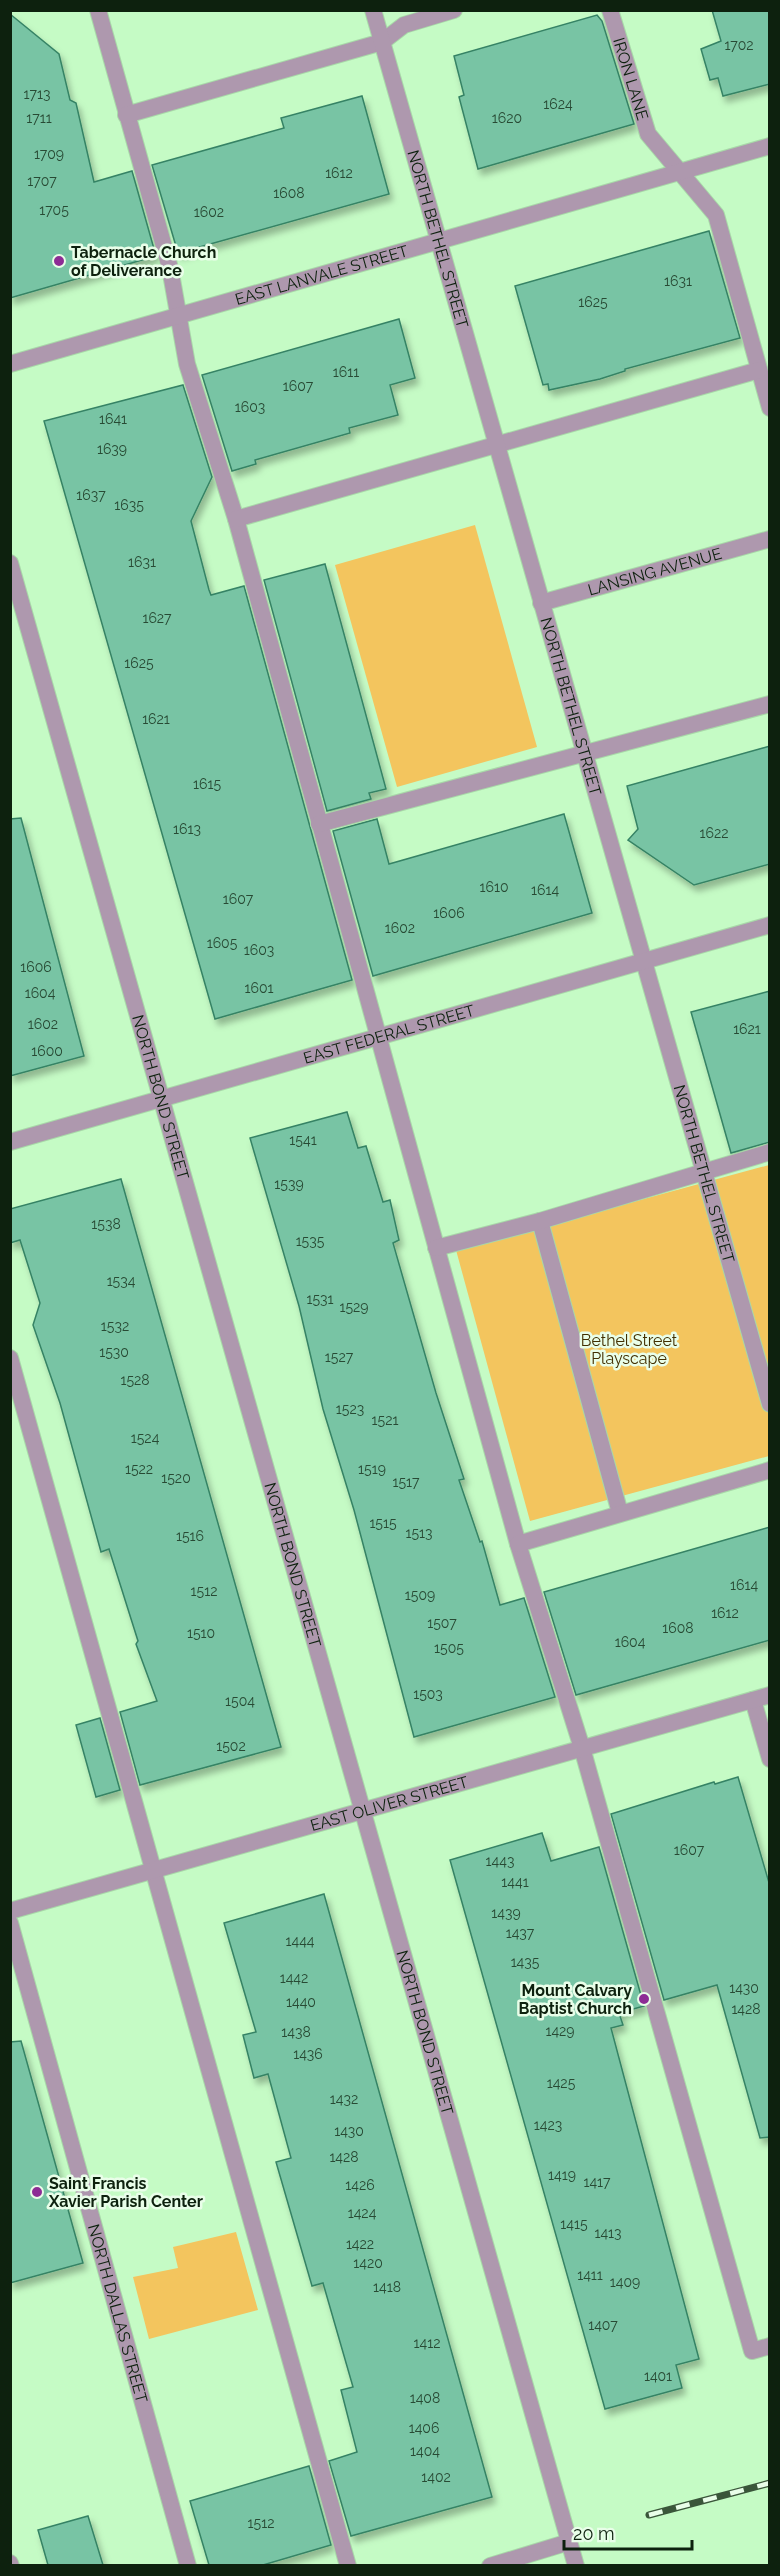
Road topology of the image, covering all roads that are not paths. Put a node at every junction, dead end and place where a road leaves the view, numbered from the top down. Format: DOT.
graph roads {
  1 [pos="98,10"];
  2 [pos="373,10"];
  3 [pos="454,10"];
  4 [pos="610,10"];
  5 [pos="381,42"];
  6 [pos="126,115"];
  7 [pos="770,146"];
  8 [pos="681,170"];
  9 [pos="437,240"];
  10 [pos="181,315"];
  11 [pos="10,364"];
  12 [pos="759,370"];
  13 [pos="770,408"];
  14 [pos="496,446"];
  15 [pos="236,519"];
  16 [pos="770,539"];
  17 [pos="10,563"];
  18 [pos="541,603"];
  19 [pos="770,704"];
  20 [pos="584,753"];
  21 [pos="319,824"];
  22 [pos="770,925"];
  23 [pos="643,962"];
  24 [pos="377,1037"];
  25 [pos="162,1099"];
  26 [pos="10,1142"];
  27 [pos="770,1152"];
  28 [pos="704,1170"];
  29 [pos="540,1221"];
  30 [pos="436,1248"];
  31 [pos="10,1358"];
  32 [pos="770,1404"];
  33 [pos="770,1470"];
  34 [pos="620,1514"];
  35 [pos="518,1544"];
  36 [pos="770,1695"];
  37 [pos="753,1700"];
  38 [pos="582,1748"];
  39 [pos="770,1759"];
  40 [pos="363,1811"];
  41 [pos="155,1869"];
  42 [pos="10,1911"];
  43 [pos="10,1923"];
  44 [pos="770,2346"];
  45 [pos="569,2542"];
  46 [pos="188,2565"];
  47 [pos="348,2565"];
  48 [pos="490,2565"];
  49 [pos="576,2565"];
  1 -- 6 [label="street"];
  2 -- 5 [label="street, NORTH BETHEL STREET"];
  3 -- 5 [label="street"];
  4 -- 8 [label="street, IRON LANE"];
  5 -- 6 [label="street"];
  5 -- 9 [label="street, NORTH BETHEL STREET"];
  6 -- 10 [label="street"];
  7 -- 8 [label="street, EAST LANVALE STREET"];
  8 -- 9 [label="street, EAST LANVALE STREET"];
  8 -- 12 [label="street, IRON LANE"];
  9 -- 10 [label="street, EAST LANVALE STREET"];
  9 -- 14 [label="street, NORTH BETHEL STREET"];
  10 -- 11 [label="street, EAST LANVALE STREET"];
  10 -- 15 [label="street"];
  12 -- 13 [label="street, IRON LANE"];
  12 -- 14 [label="street"];
  14 -- 15 [label="street"];
  14 -- 18 [label="street, NORTH BETHEL STREET"];
  15 -- 21 [label="street"];
  16 -- 18 [label="street, LANSING AVENUE"];
  17 -- 25 [label="street, NORTH BOND STREET"];
  18 -- 20 [label="street, NORTH BETHEL STREET"];
  19 -- 20 [label="street"];
  20 -- 21 [label="street"];
  20 -- 23 [label="street, NORTH BETHEL STREET"];
  21 -- 24 [label="street"];
  22 -- 23 [label="street, EAST FEDERAL STREET"];
  23 -- 24 [label="street, EAST FEDERAL STREET"];
  23 -- 28 [label="street, NORTH BETHEL STREET"];
  24 -- 25 [label="street, EAST FEDERAL STREET"];
  24 -- 30 [label="street"];
  25 -- 26 [label="street, EAST FEDERAL STREET"];
  25 -- 40 [label="street, NORTH BOND STREET"];
  27 -- 28 [label="street"];
  28 -- 29 [label="street"];
  28 -- 32 [label="street, NORTH BETHEL STREET"];
  29 -- 30 [label="street"];
  29 -- 34 [label="street"];
  30 -- 35 [label="street"];
  31 -- 41 [label="street"];
  33 -- 34 [label="street"];
  34 -- 35 [label="street"];
  35 -- 38 [label="street"];
  36 -- 37 [label="street, EAST OLIVER STREET"];
  37 -- 38 [label="street, EAST OLIVER STREET"];
  37 -- 39 [label="street"];
  38 -- 40 [label="street, EAST OLIVER STREET"];
  38 -- 44 [label="street"];
  40 -- 41 [label="street, EAST OLIVER STREET"];
  40 -- 45 [label="street, NORTH BOND STREET"];
  41 -- 42 [label="street, EAST OLIVER STREET"];
  41 -- 47 [label="street"];
  43 -- 46 [label="street, NORTH DALLAS STREET"];
  45 -- 48 [label="street"];
  45 -- 49 [label="street, NORTH BOND STREET"];
}
